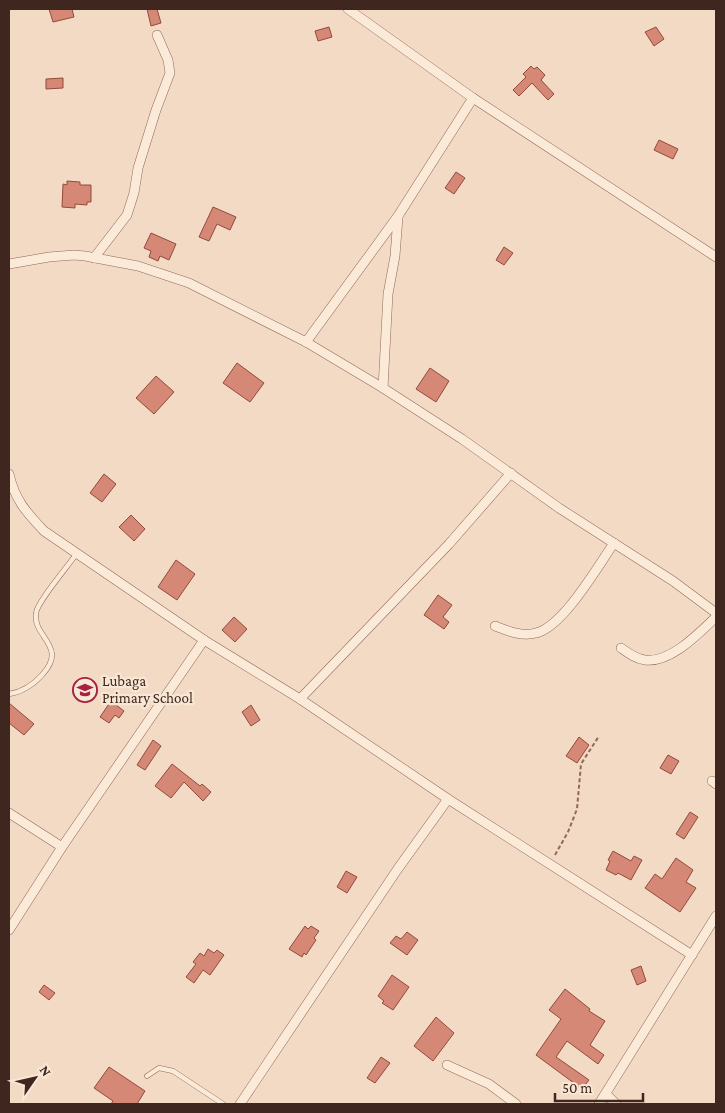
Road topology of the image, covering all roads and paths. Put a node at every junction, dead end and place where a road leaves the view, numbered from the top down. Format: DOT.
graph roads {
  1 [pos="348,9"];
  2 [pos="157,34"];
  3 [pos="473,98"];
  4 [pos="398,216"];
  5 [pos="716,257"];
  6 [pos="94,258"];
  7 [pos="9,264"];
  8 [pos="306,342"];
  9 [pos="383,388"];
  10 [pos="511,473"];
  11 [pos="9,474"];
  12 [pos="11,491"];
  13 [pos="614,543"];
  14 [pos="77,553"];
  15 [pos="716,615"];
  16 [pos="495,626"];
  17 [pos="204,640"];
  18 [pos="621,648"];
  19 [pos="9,694"];
  20 [pos="300,699"];
  21 [pos="599,736"];
  22 [pos="448,799"];
  23 [pos="9,813"];
  24 [pos="62,848"];
  25 [pos="550,864"];
  26 [pos="716,916"];
  27 [pos="9,930"];
  28 [pos="692,955"];
  29 [pos="447,1065"];
  30 [pos="146,1076"];
  31 [pos="606,1094"];
  32 [pos="223,1104"];
  33 [pos="240,1104"];
  34 [pos="516,1104"];
  35 [pos="598,1104"];
  36 [pos="616,1104"];
  1 -- 3 [label="street"];
  2 -- 6 [label="street"];
  3 -- 4 [label="street"];
  3 -- 5 [label="street"];
  4 -- 8 [label="street"];
  4 -- 9 [label="street"];
  6 -- 7 [label="street"];
  6 -- 8 [label="street"];
  8 -- 9 [label="street"];
  9 -- 10 [label="street"];
  10 -- 13 [label="street"];
  10 -- 20 [label="street"];
  11 -- 12 [label="street"];
  12 -- 14 [label="street"];
  13 -- 15 [label="street"];
  13 -- 16 [label="street"];
  14 -- 17 [label="street"];
  14 -- 19 [label="lane"];
  15 -- 18 [label="street"];
  17 -- 20 [label="street"];
  17 -- 24 [label="street"];
  20 -- 22 [label="street"];
  21 -- 25 [label="path"];
  22 -- 25 [label="street"];
  22 -- 33 [label="street"];
  23 -- 24 [label="street"];
  24 -- 27 [label="street"];
  25 -- 28 [label="street"];
  26 -- 28 [label="street"];
  28 -- 31 [label="street"];
  29 -- 34 [label="street"];
  30 -- 32 [label="lane"];
  31 -- 35 [label="street"];
  31 -- 36 [label="street"];
}
